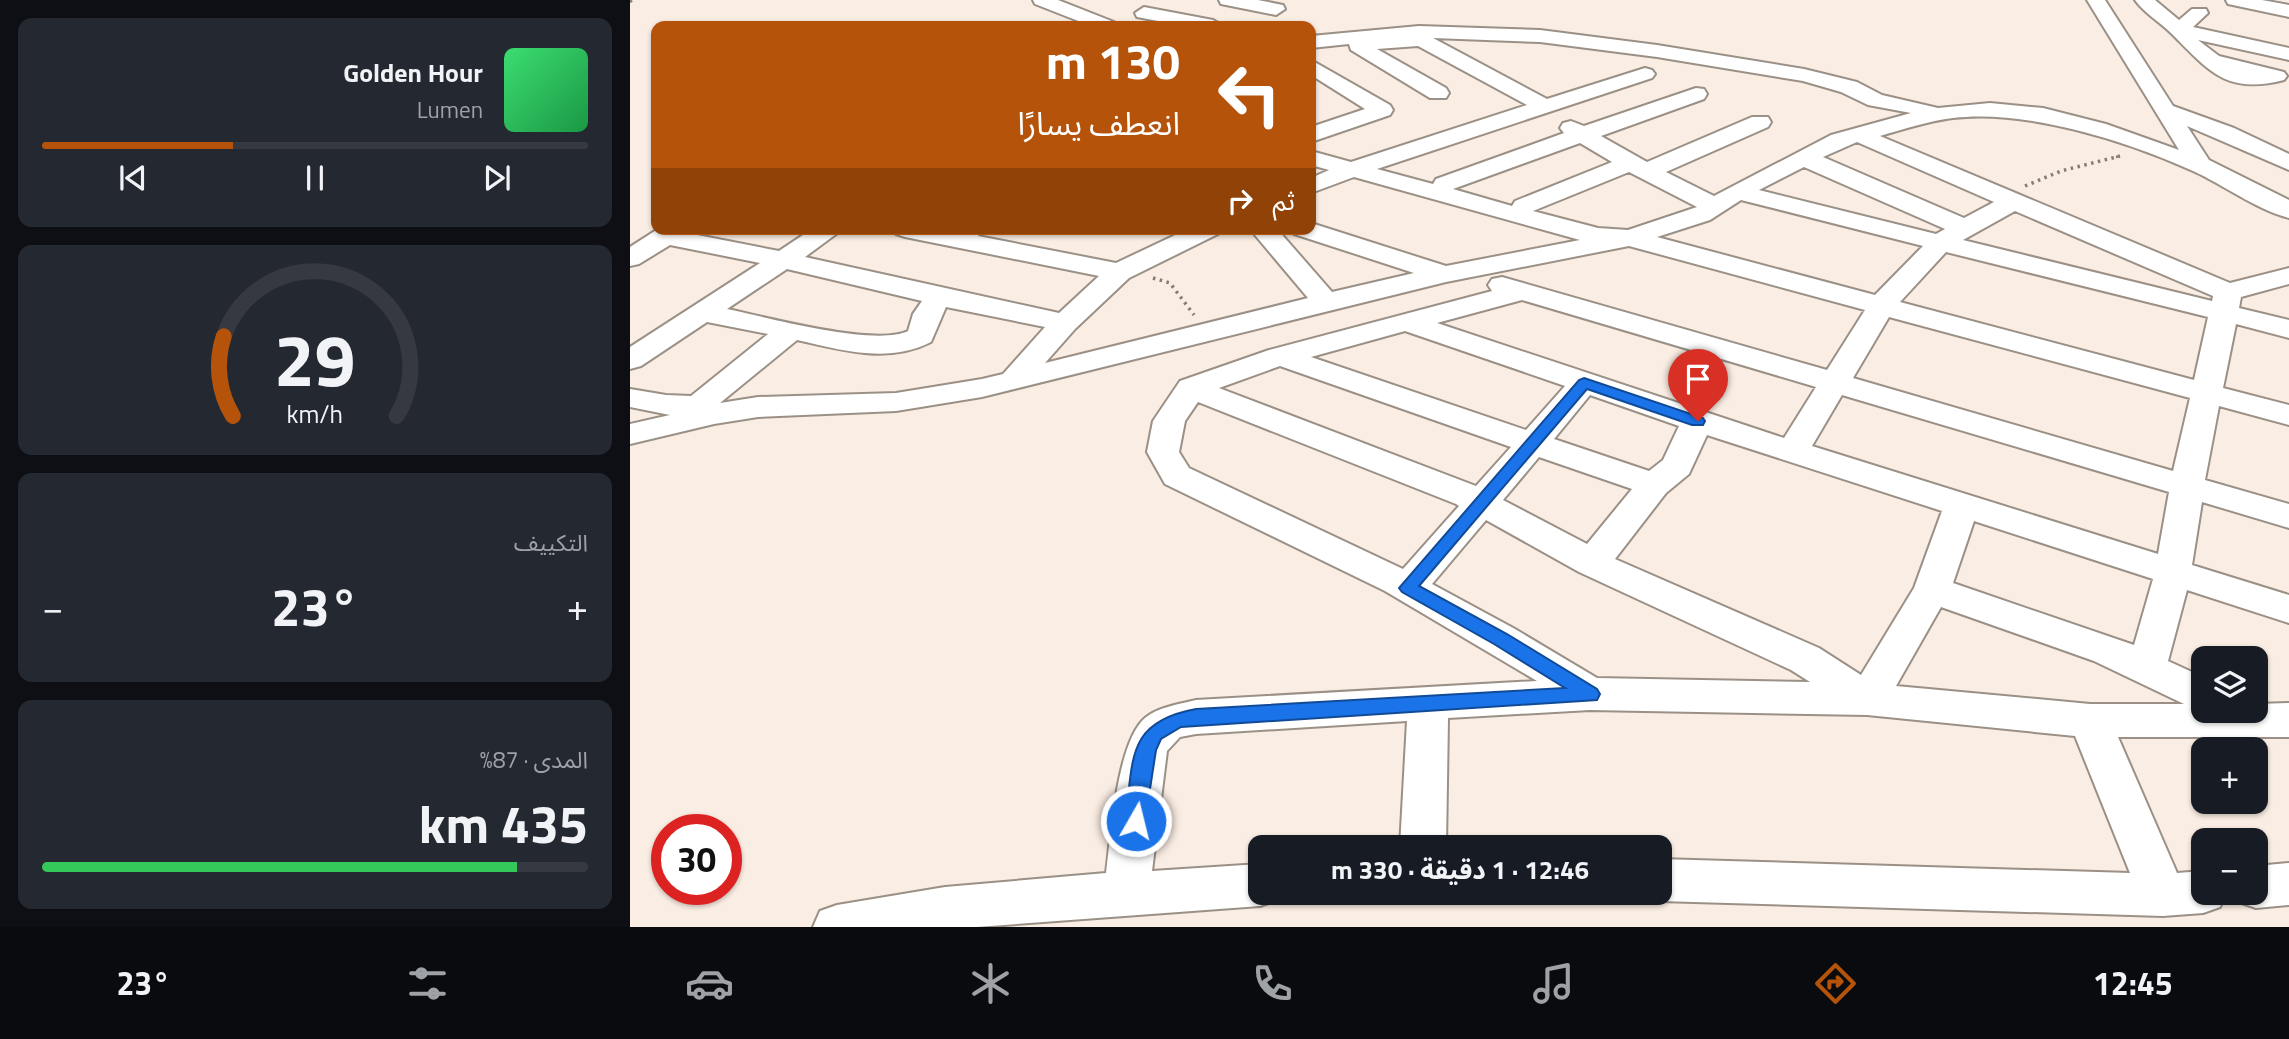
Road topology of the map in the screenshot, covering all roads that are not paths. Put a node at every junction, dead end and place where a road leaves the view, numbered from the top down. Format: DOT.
graph roads {
  1 [pos="1042,0"];
  2 [pos="1124,0"];
  3 [pos="1228,0"];
  4 [pos="2096,0"];
  5 [pos="2145,0"];
  6 [pos="2235,0"];
  7 [pos="1278,4"];
  8 [pos="1151,8"];
  9 [pos="2201,8"];
  10 [pos="2289,11"];
  11 [pos="2222,19"];
  12 [pos="1094,21"];
  13 [pos="1133,21"];
  14 [pos="1196,21"];
  15 [pos="1270,21"];
  16 [pos="2179,30"];
  17 [pos="2269,30"];
  18 [pos="2289,35"];
  19 [pos="1316,42"];
  20 [pos="2289,54"];
  21 [pos="2214,61"];
  22 [pos="1316,69"];
  23 [pos="1645,74"];
  24 [pos="1489,77"];
  25 [pos="1438,93"];
  26 [pos="1539,107"];
  27 [pos="1382,110"];
  28 [pos="2165,110"];
  29 [pos="1947,113"];
  30 [pos="1316,133"];
  31 [pos="1586,136"];
  32 [pos="1862,136"];
  33 [pos="1316,151"];
  34 [pos="1804,158"];
  35 [pos="1316,159"];
  36 [pos="2289,163"];
  37 [pos="2200,164"];
  38 [pos="1360,167"];
  39 [pos="1638,167"];
  40 [pos="1445,184"];
  41 [pos="1316,185"];
  42 [pos="1725,199"];
  43 [pos="2008,199"];
  44 [pos="1524,206"];
  45 [pos="2289,211"];
  46 [pos="1316,233"];
  47 [pos="1954,234"];
  48 [pos="668,235"];
  49 [pos="679,235"];
  50 [pos="820,235"];
  51 [pos="965,235"];
  52 [pos="1197,235"];
  53 [pos="1268,235"];
  54 [pos="1623,237"];
  55 [pos="630,258"];
  56 [pos="780,259"];
  57 [pos="1125,268"];
  58 [pos="1453,273"];
  59 [pos="2289,276"];
  60 [pos="1523,291"];
  61 [pos="939,297"];
  62 [pos="1326,302"];
  63 [pos="2226,302"];
  64 [pos="1882,305"];
  65 [pos="703,313"];
  66 [pos="1406,322"];
  67 [pos="1065,323"];
  68 [pos="2289,329"];
  69 [pos="790,330"];
  70 [pos="1280,356"];
  71 [pos="630,359"];
  72 [pos="1013,381"];
  73 [pos="1834,381"];
  74 [pos="1584,383"];
  75 [pos="1191,388"];
  76 [pos="2207,393"];
  77 [pos="630,398"];
  78 [pos="706,410"];
  79 [pos="2289,415"];
  80 [pos="1698,421"];
  81 [pos="630,434"];
  82 [pos="1532,444"];
  83 [pos="1793,450"];
  84 [pos="1654,485"];
  85 [pos="2187,485"];
  86 [pos="1481,503"];
  87 [pos="1962,505"];
  88 [pos="2289,516"];
  89 [pos="1592,563"];
  90 [pos="2173,572"];
  91 [pos="1408,588"];
  92 [pos="1932,590"];
  93 [pos="2289,609"];
  94 [pos="2147,667"];
  95 [pos="2191,689"];
  96 [pos="1590,694"];
  97 [pos="1867,699"];
  98 [pos="1428,702"];
  99 [pos="2191,717"];
  100 [pos="2268,718"];
  101 [pos="2289,720"];
  102 [pos="2090,721"];
  103 [pos="1423,835"];
  104 [pos="1672,880"];
  105 [pos="2289,884"];
  106 [pos="1248,886"];
  107 [pos="2268,886"];
  108 [pos="1126,893"];
  109 [pos="2183,894"];
  110 [pos="837,927"];
  1 -- 12 [label="street"];
  2 -- 8 [label="street"];
  3 -- 7 [label="street"];
  4 -- 28 [label="street"];
  5 -- 9 [label="street"];
  5 -- 16 [label="street"];
  6 -- 10 [label="street"];
  7 -- 15 [label="street"];
  8 -- 13 [label="street"];
  8 -- 14 [label="street"];
  9 -- 11 [label="street"];
  9 -- 16 [label="street"];
  16 -- 20 [label="street"];
  16 -- 21 [label="street"];
  17 -- 18 [label="street"];
  19 -- 29 [label="street"];
  22 -- 27 [label="street"];
  23 -- 26 [label="street"];
  24 -- 25 [label="street"];
  24 -- 25 [label="street"];
  24 -- 26 [label="street"];
  25 -- 27 [label="street"];
  26 -- 31 [label="street"];
  26 -- 38 [label="street"];
  27 -- 30 [label="street"];
  28 -- 36 [label="street"];
  28 -- 37 [label="street"];
  29 -- 32 [label="street"];
  29 -- 37 [label="street"];
  31 -- 39 [label="street"];
  31 -- 39 [label="street"];
  31 -- 40 [label="street"];
  32 -- 34 [label="street"];
  32 -- 43 [label="street"];
  33 -- 38 [label="street"];
  34 -- 42 [label="street"];
  34 -- 47 [label="street"];
  35 -- 38 [label="street"];
  37 -- 45 [label="street"];
  38 -- 40 [label="street"];
  38 -- 41 [label="street"];
  38 -- 54 [label="street"];
  39 -- 42 [label="street"];
  39 -- 44 [label="street"];
  40 -- 44 [label="street"];
  42 -- 47 [label="street"];
  42 -- 54 [label="street"];
  43 -- 47 [label="street"];
  43 -- 63 [label="street"];
  44 -- 54 [label="street"];
  46 -- 58 [label="street"];
  47 -- 63 [label="street"];
  47 -- 64 [label="street"];
  48 -- 55 [label="street"];
  49 -- 56 [label="street"];
  50 -- 56 [label="street"];
  51 -- 57 [label="street"];
  52 -- 57 [label="street"];
  53 -- 62 [label="street"];
  54 -- 58 [label="street"];
  54 -- 64 [label="street"];
  56 -- 61 [label="street"];
  56 -- 65 [label="street"];
  57 -- 67 [label="street"];
  58 -- 60 [label="street"];
  58 -- 62 [label="street"];
  59 -- 63 [label="street"];
  60 -- 66 [label="street"];
  60 -- 73 [label="street"];
  61 -- 67 [label="street"];
  61 -- 69 [label="street"];
  62 -- 72 [label="street"];
  63 -- 68 [label="street"];
  63 -- 76 [label="street"];
  64 -- 73 [label="street"];
  64 -- 76 [label="street"];
  65 -- 69 [label="street"];
  65 -- 71 [label="street"];
  66 -- 70 [label="street"];
  66 -- 74 [label="street"];
  67 -- 72 [label="street"];
  69 -- 78 [label="street"];
  70 -- 75 [label="street"];
  70 -- 82 [label="street"];
  72 -- 78 [label="street"];
  73 -- 83 [label="street"];
  73 -- 85 [label="street"];
  74 -- 80 [label="street"];
  74 -- 82 [label="street"];
  75 -- 86 [label="street"];
  75 -- 91 [label="street"];
  76 -- 79 [label="street"];
  76 -- 85 [label="street"];
  77 -- 78 [label="street"];
  78 -- 81 [label="street"];
  80 -- 83 [label="street"];
  80 -- 84 [label="street"];
  82 -- 84 [label="street"];
  82 -- 86 [label="street"];
  83 -- 87 [label="street"];
  84 -- 89 [label="street"];
  85 -- 88 [label="street"];
  85 -- 90 [label="street"];
  86 -- 89 [label="street"];
  86 -- 91 [label="street"];
  87 -- 90 [label="street"];
  87 -- 92 [label="street"];
  89 -- 97 [label="street"];
  90 -- 93 [label="street"];
  90 -- 94 [label="street"];
  91 -- 96 [label="street"];
  92 -- 94 [label="street"];
  92 -- 97 [label="street"];
  94 -- 95 [label="street"];
  96 -- 97 [label="street"];
  96 -- 98 [label="street"];
  97 -- 102 [label="street"];
  98 -- 103 [label="street"];
  98 -- 108 [label="street"];
  99 -- 102 [label="street"];
  100 -- 101 [label="street"];
  102 -- 109 [label="street"];
  104 -- 109 [label="street"];
  105 -- 107 [label="street"];
  106 -- 108 [label="street"];
  108 -- 110 [label="street"];
}
